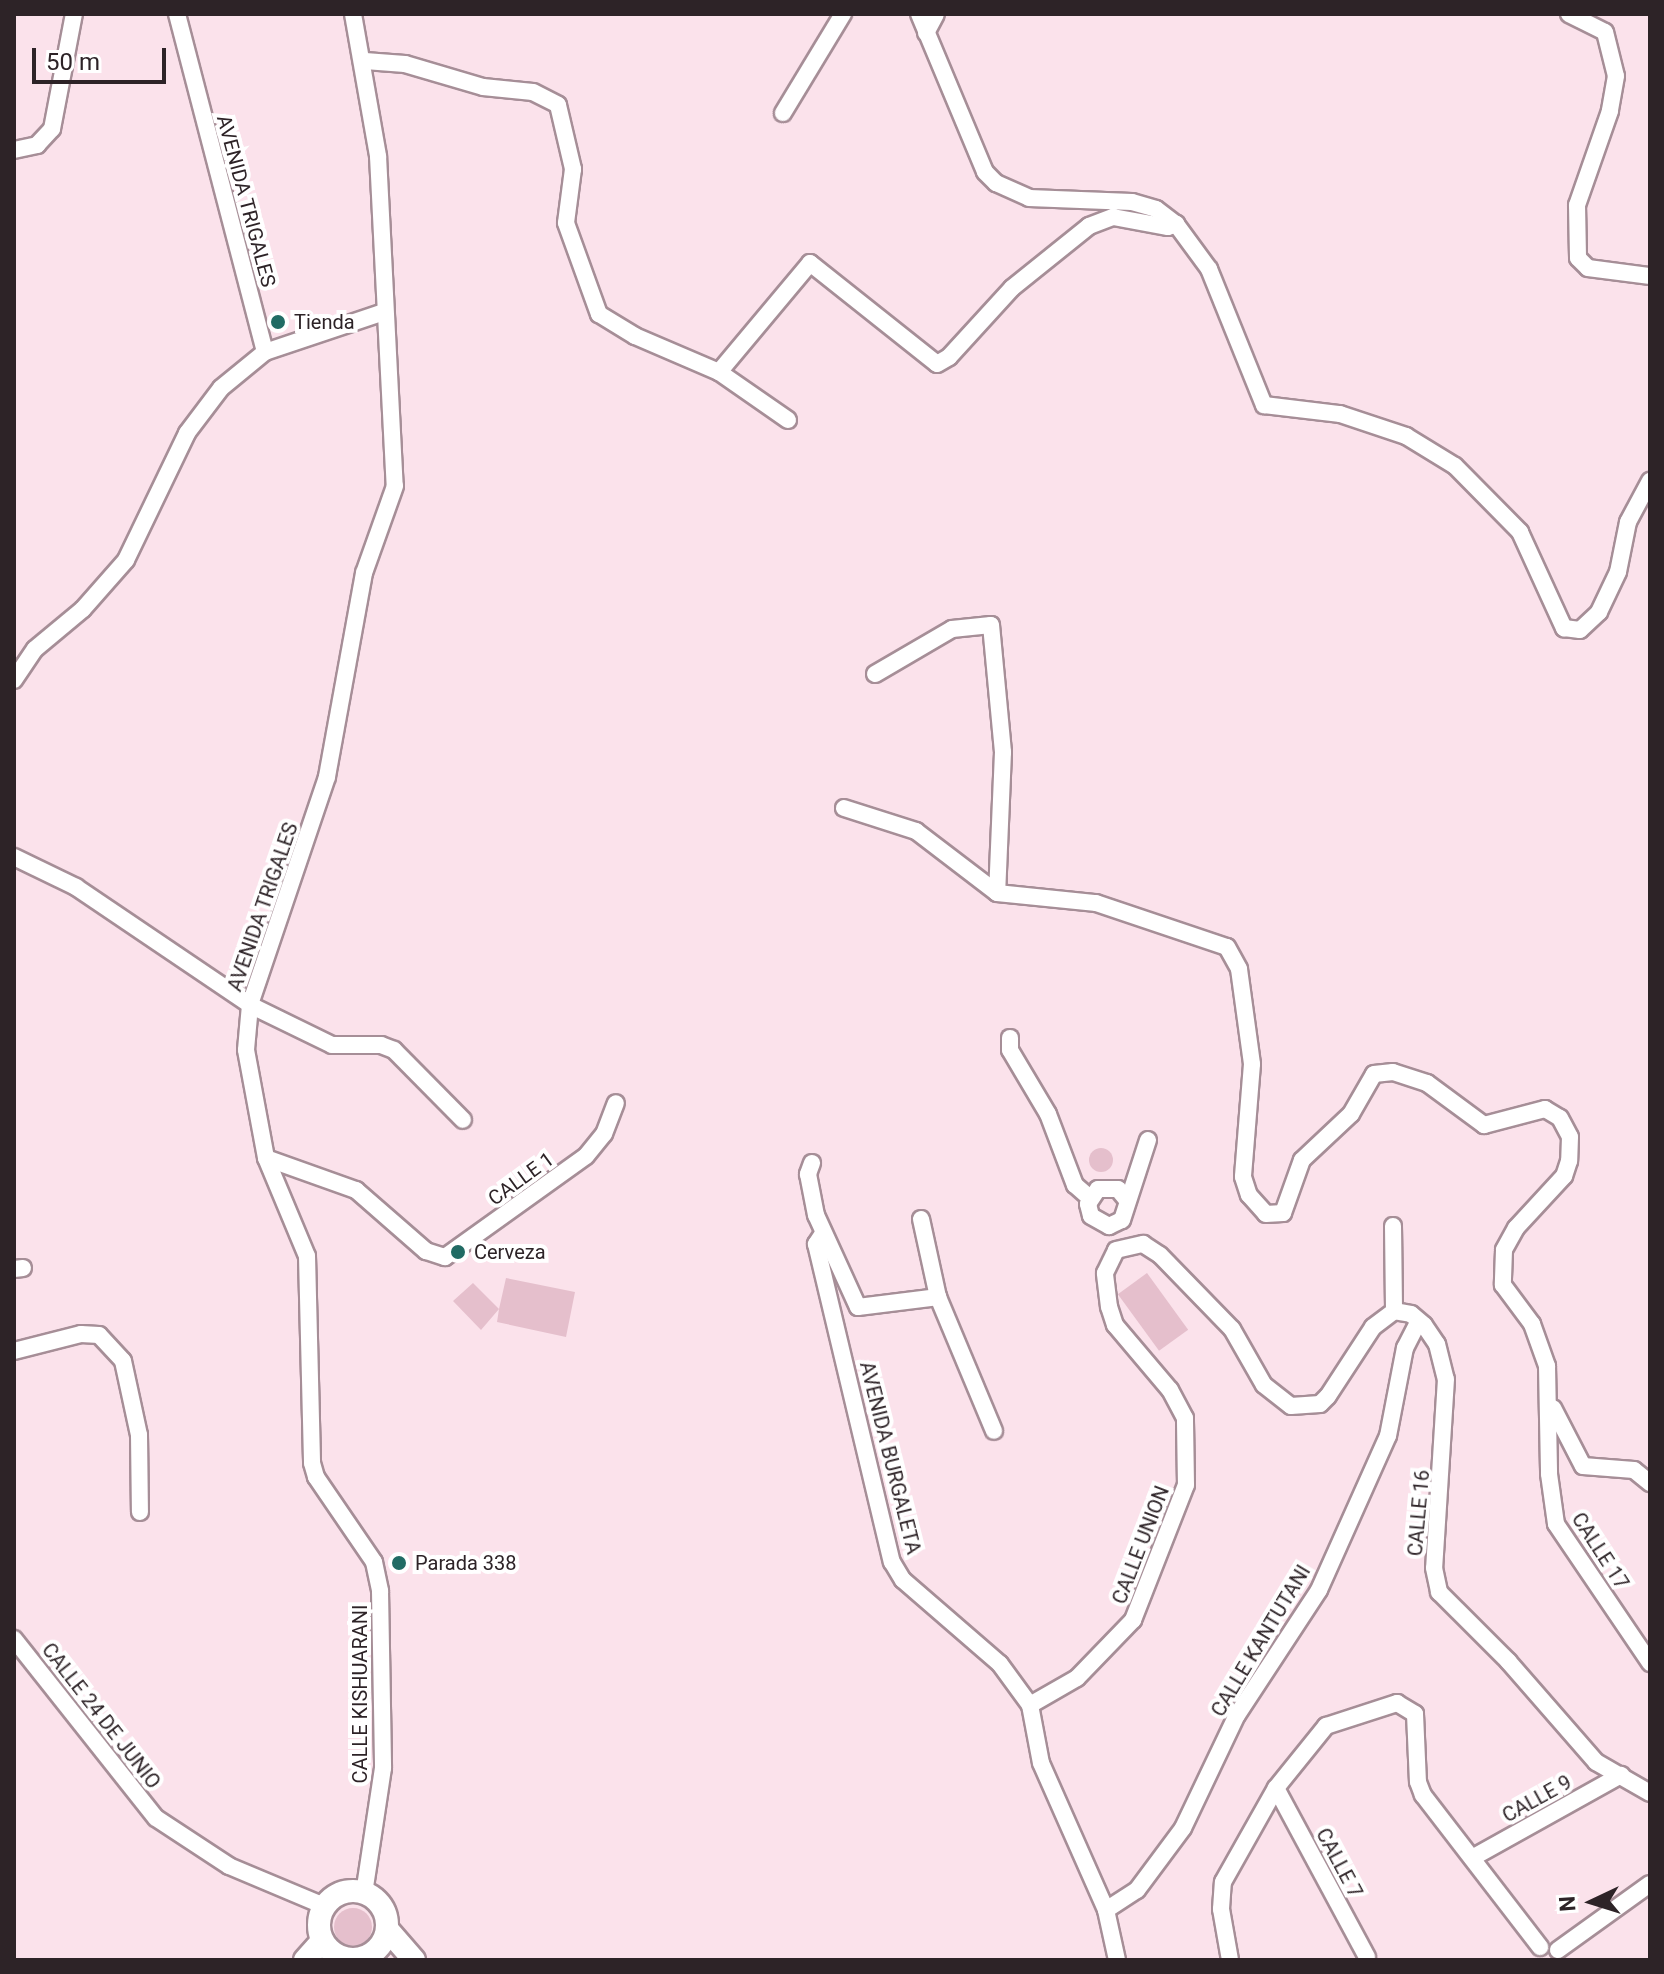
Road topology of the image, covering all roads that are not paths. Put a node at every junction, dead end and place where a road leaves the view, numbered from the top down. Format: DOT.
graph roads {
  1 [pos="74,14"];
  2 [pos="177,14"];
  3 [pos="353,14"];
  4 [pos="843,14"];
  5 [pos="919,14"];
  6 [pos="936,14"];
  7 [pos="1569,14"];
  8 [pos="926,33"];
  9 [pos="365,61"];
  10 [pos="783,113"];
  11 [pos="14,150"];
  12 [pos="1176,224"];
  13 [pos="1650,276"];
  14 [pos="384,312"];
  15 [pos="265,352"];
  16 [pos="719,372"];
  17 [pos="788,420"];
  18 [pos="1650,481"];
  19 [pos="875,674"];
  20 [pos="14,680"];
  21 [pos="844,808"];
  22 [pos="14,857"];
  23 [pos="997,893"];
  24 [pos="250,1005"];
  25 [pos="1010,1038"];
  26 [pos="616,1103"];
  27 [pos="463,1120"];
  28 [pos="1148,1140"];
  29 [pos="266,1158"];
  30 [pos="812,1163"];
  31 [pos="1090,1198"];
  32 [pos="1126,1199"];
  33 [pos="921,1219"];
  34 [pos="1109,1226"];
  35 [pos="1393,1226"];
  36 [pos="822,1235"];
  37 [pos="1116,1250"];
  38 [pos="938,1297"];
  39 [pos="1394,1311"];
  40 [pos="1419,1321"];
  41 [pos="14,1351"];
  42 [pos="1551,1403"];
  43 [pos="994,1431"];
  44 [pos="1650,1483"];
  45 [pos="140,1512"];
  46 [pos="380,1591"];
  47 [pos="14,1639"];
  48 [pos="1650,1663"];
  49 [pos="1030,1705"];
  50 [pos="1621,1775"];
  51 [pos="1276,1788"];
  52 [pos="1650,1793"];
  53 [pos="1472,1858"];
  54 [pos="1649,1886"];
  55 [pos="364,1893"];
  56 [pos="324,1906"];
  57 [pos="1106,1910"];
  58 [pos="387,1929"];
  59 [pos="322,1941"];
  60 [pos="1536,1953"];
  61 [pos="1560,1955"];
  62 [pos="406,1957"];
  63 [pos="1367,1957"];
  64 [pos="305,1960"];
  65 [pos="1117,1960"];
  66 [pos="1230,1960"];
  1 -- 11 [label="street"];
  2 -- 15 [label="street, AVENIDA TRIGALES"];
  3 -- 9 [label="street, AVENIDA TRIGALES"];
  4 -- 10 [label="street"];
  5 -- 8 [label="street"];
  6 -- 8 [label="street"];
  7 -- 13 [label="street"];
  8 -- 12 [label="street"];
  9 -- 14 [label="street, AVENIDA TRIGALES"];
  9 -- 16 [label="street"];
  12 -- 16 [label="street"];
  12 -- 18 [label="street"];
  14 -- 15 [label="street"];
  14 -- 24 [label="street, AVENIDA TRIGALES"];
  15 -- 20 [label="street"];
  16 -- 17 [label="street"];
  19 -- 23 [label="street"];
  21 -- 23 [label="street"];
  22 -- 24 [label="street"];
  23 -- 42 [label="street"];
  24 -- 27 [label="street"];
  24 -- 29 [label="street, AVENIDA TRIGALES"];
  25 -- 31 [label="street"];
  26 -- 29 [label="street, CALLE 1"];
  28 -- 32 [label="street"];
  29 -- 46 [label="street, AVENIDA TRIGALES"];
  30 -- 36 [label="street"];
  31 -- 32 [label="street"];
  31 -- 34 [label="street"];
  32 -- 34 [label="street"];
  33 -- 38 [label="street"];
  34 -- 37 [label="street"];
  35 -- 39 [label="street"];
  36 -- 38 [label="street"];
  36 -- 49 [label="street, AVENIDA BURGALETA"];
  37 -- 39 [label="street"];
  37 -- 49 [label="street, CALLE UNION"];
  38 -- 43 [label="street"];
  39 -- 40 [label="street"];
  40 -- 50 [label="street, CALLE 16"];
  40 -- 57 [label="street, CALLE KANTUTANI"];
  41 -- 45 [label="street"];
  42 -- 44 [label="street"];
  42 -- 48 [label="street, CALLE 17"];
  46 -- 55 [label="street, CALLE KISHUARANI"];
  47 -- 56 [label="street, CALLE 24 DE JUNIO"];
  49 -- 57 [label="street, AVENIDA BURGALETA"];
  50 -- 52 [label="street, CALLE 16"];
  50 -- 53 [label="street, CALLE 9"];
  51 -- 53 [label="street"];
  51 -- 63 [label="street, CALLE 7"];
  51 -- 66 [label="street"];
  53 -- 60 [label="street"];
  54 -- 61 [label="street"];
  55 -- 56 [label="main road"];
  55 -- 58 [label="main road"];
  56 -- 59 [label="main road"];
  57 -- 65 [label="street, AVENIDA BURGALETA"];
  58 -- 59 [label="main road"];
  58 -- 62 [label="main road"];
  59 -- 64 [label="main road"];
  60 -- 61 [label="street"];
}
